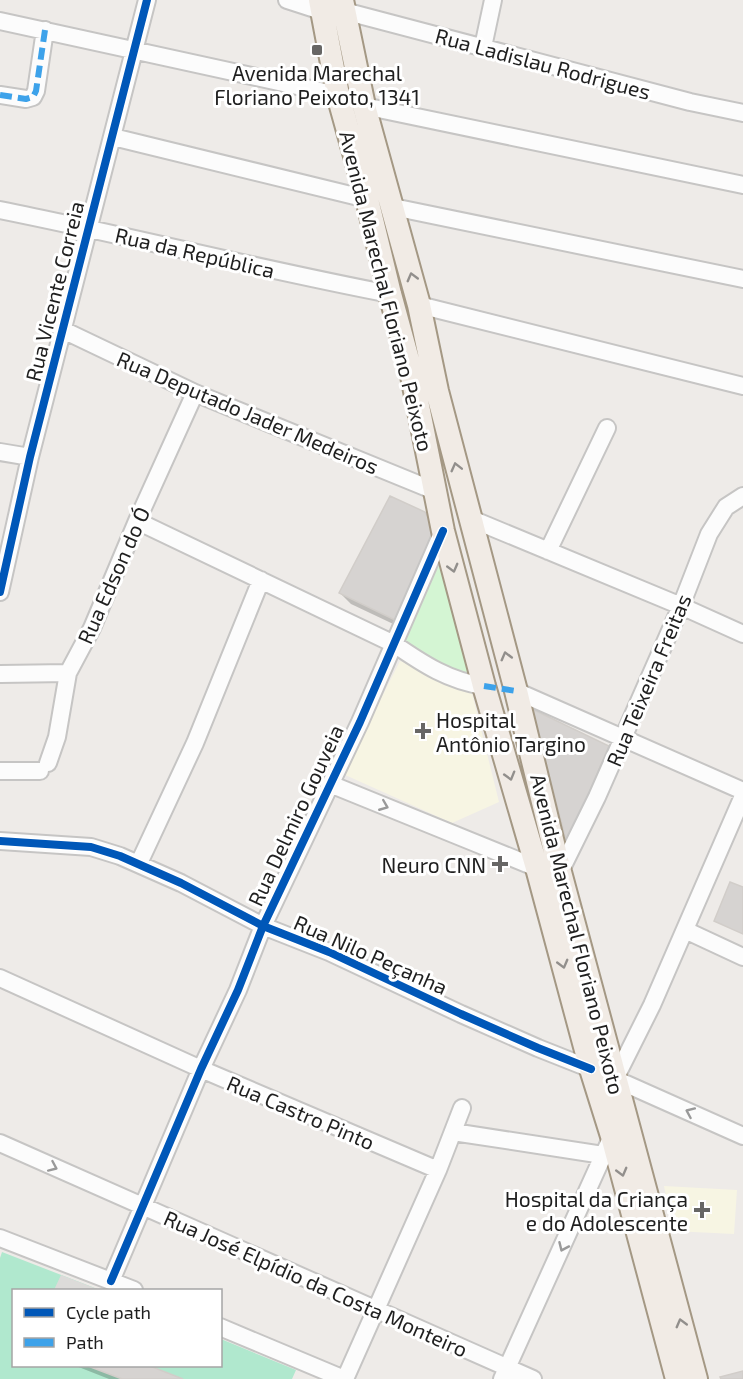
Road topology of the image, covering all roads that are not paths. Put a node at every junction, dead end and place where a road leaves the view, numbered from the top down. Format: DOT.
graph roads {
  1 [pos="147,0"];
  2 [pos="287,0"];
  3 [pos="493,0"];
  4 [pos="332,6"];
  5 [pos="0,21"];
  6 [pos="45,30"];
  7 [pos="483,47"];
  8 [pos="135,49"];
  9 [pos="0,95"];
  10 [pos="338,95"];
  11 [pos="364,106"];
  12 [pos="743,113"];
  13 [pos="113,137"];
  14 [pos="743,185"];
  15 [pos="367,199"];
  16 [pos="393,207"];
  17 [pos="0,210"];
  18 [pos="88,228"];
  19 [pos="743,279"];
  20 [pos="390,294"];
  21 [pos="419,305"];
  22 [pos="63,330"];
  23 [pos="743,386"];
  24 [pos="195,393"];
  25 [pos="607,428"];
  26 [pos="0,452"];
  27 [pos="30,457"];
  28 [pos="435,491"];
  29 [pos="743,496"];
  30 [pos="469,518"];
  31 [pos="137,521"];
  32 [pos="443,531"];
  33 [pos="548,551"];
  34 [pos="261,580"];
  35 [pos="0,592"];
  36 [pos="681,606"];
  37 [pos="743,634"];
  38 [pos="394,644"];
  39 [pos="68,673"];
  40 [pos="0,674"];
  41 [pos="484,686"];
  42 [pos="516,691"];
  43 [pos="623,739"];
  44 [pos="0,771"];
  45 [pos="330,784"];
  46 [pos="743,793"];
  47 [pos="0,841"];
  48 [pos="139,863"];
  49 [pos="537,868"];
  50 [pos="560,873"];
  51 [pos="263,926"];
  52 [pos="685,930"];
  53 [pos="743,957"];
  54 [pos="0,978"];
  55 [pos="201,1069"];
  56 [pos="591,1069"];
  57 [pos="615,1078"];
  58 [pos="462,1108"];
  59 [pos="453,1132"];
  60 [pos="743,1136"];
  61 [pos="0,1143"];
  62 [pos="608,1146"];
  63 [pos="438,1170"];
  64 [pos="142,1207"];
  65 [pos="0,1238"];
  66 [pos="111,1281"];
  67 [pos="131,1289"];
  68 [pos="377,1309"];
  69 [pos="222,1328"];
  70 [pos="505,1373"];
  71 [pos="345,1379"];
  72 [pos="533,1379"];
  73 [pos="677,1379"];
  74 [pos="696,1379"];
  1 -- 8 [label="street, Rua Vicente Correia"];
  2 -- 4 [label="street, Rua Ladislau Rodrigues"];
  3 -- 7 [label="street"];
  4 -- 7 [label="street, Rua Ladislau Rodrigues"];
  4 -- 10 [label="main road, Avenida Marechal Floriano Peixoto"];
  4 -- 11 [label="main road, Avenida Marechal Floriano Peixoto"];
  5 -- 6 [label="street"];
  6 -- 8 [label="street"];
  6 -- 9 [label="street"];
  7 -- 12 [label="street, Rua Ladislau Rodrigues"];
  8 -- 10 [label="street"];
  8 -- 13 [label="street, Rua Vicente Correia"];
  10 -- 15 [label="main road, Avenida Marechal Floriano Peixoto"];
  11 -- 14 [label="street"];
  11 -- 16 [label="main road, Avenida Marechal Floriano Peixoto"];
  13 -- 15 [label="street"];
  13 -- 18 [label="street, Rua Vicente Correia"];
  15 -- 20 [label="main road, Avenida Marechal Floriano Peixoto"];
  16 -- 19 [label="street"];
  21 -- 16 [label="main road, Avenida Marechal Floriano Peixoto, one-way"];
  17 -- 18 [label="street, Rua da República"];
  18 -- 20 [label="street, Rua da República"];
  18 -- 22 [label="street, Rua Vicente Correia"];
  20 -- 28 [label="main road, Avenida Marechal Floriano Peixoto"];
  21 -- 23 [label="street"];
  30 -- 21 [label="main road, Avenida Marechal Floriano Peixoto, one-way"];
  22 -- 24 [label="street, Rua Deputado Jader Medeiros"];
  22 -- 27 [label="street, Rua Vicente Correia"];
  24 -- 28 [label="street, Rua Deputado Jader Medeiros"];
  24 -- 31 [label="street, Rua Edson do Ó"];
  25 -- 33 [label="street"];
  26 -- 27 [label="street"];
  27 -- 35 [label="street, Rua Vicente Correia"];
  28 -- 32 [label="main road, Avenida Marechal Floriano Peixoto"];
  29 -- 36 [label="street, Rua Teixeira Freitas"];
  30 -- 33 [label="street"];
  42 -- 30 [label="main road, Avenida Marechal Floriano Peixoto, one-way"];
  31 -- 34 [label="street"];
  31 -- 39 [label="street, Rua Edson do Ó"];
  32 -- 38 [label="street, Rua Delmiro Gouveia"];
  32 -- 41 [label="main road, Avenida Marechal Floriano Peixoto, one-way"];
  33 -- 36 [label="street"];
  34 -- 38 [label="street"];
  34 -- 48 [label="street"];
  36 -- 37 [label="street"];
  36 -- 43 [label="street, Rua Teixeira Freitas"];
  38 -- 41 [label="street"];
  38 -- 45 [label="street, Rua Delmiro Gouveia"];
  39 -- 40 [label="street"];
  39 -- 44 [label="street, Rua Edson do Ó"];
  41 -- 49 [label="main road, Avenida Marechal Floriano Peixoto, one-way"];
  42 -- 43 [label="street"];
  42 -- 50 [label="main road, Avenida Marechal Floriano Peixoto"];
  43 -- 46 [label="street"];
  43 -- 50 [label="street, Rua Teixeira Freitas"];
  45 -- 49 [label="street, one-way"];
  45 -- 51 [label="street, Rua Delmiro Gouveia"];
  46 -- 52 [label="street"];
  47 -- 48 [label="street, Rua Nilo Peçanha"];
  48 -- 51 [label="street, Rua Nilo Peçanha"];
  49 -- 56 [label="main road, Avenida Marechal Floriano Peixoto, one-way"];
  50 -- 57 [label="main road, Avenida Marechal Floriano Peixoto"];
  51 -- 55 [label="street, Rua Delmiro Gouveia"];
  51 -- 56 [label="street, Rua Nilo Peçanha"];
  52 -- 53 [label="street"];
  52 -- 57 [label="street"];
  54 -- 55 [label="street, Rua Castro Pinto"];
  55 -- 63 [label="street, Rua Castro Pinto"];
  55 -- 64 [label="street, Rua Delmiro Gouveia"];
  56 -- 57 [label="main road, Rua Nilo Peçanha"];
  56 -- 62 [label="main road, Avenida Marechal Floriano Peixoto"];
  60 -- 57 [label="street, Rua Nilo Peçanha, one-way"];
  74 -- 57 [label="main road, Avenida Marechal Floriano Peixoto, one-way"];
  58 -- 59 [label="street"];
  59 -- 62 [label="street"];
  59 -- 63 [label="street"];
  61 -- 64 [label="street, Rua José Elpídio da Costa Monteiro, one-way"];
  62 -- 70 [label="street, one-way"];
  62 -- 73 [label="main road, Avenida Marechal Floriano Peixoto, one-way"];
  63 -- 68 [label="street"];
  64 -- 66 [label="street, Rua Delmiro Gouveia"];
  64 -- 68 [label="street, Rua José Elpídio da Costa Monteiro"];
  65 -- 66 [label="street"];
  66 -- 67 [label="street"];
  68 -- 70 [label="street, Rua José Elpídio da Costa Monteiro"];
  68 -- 71 [label="street"];
  69 -- 71 [label="street"];
  70 -- 72 [label="street, Rua José Elpídio da Costa Monteiro"];
}
